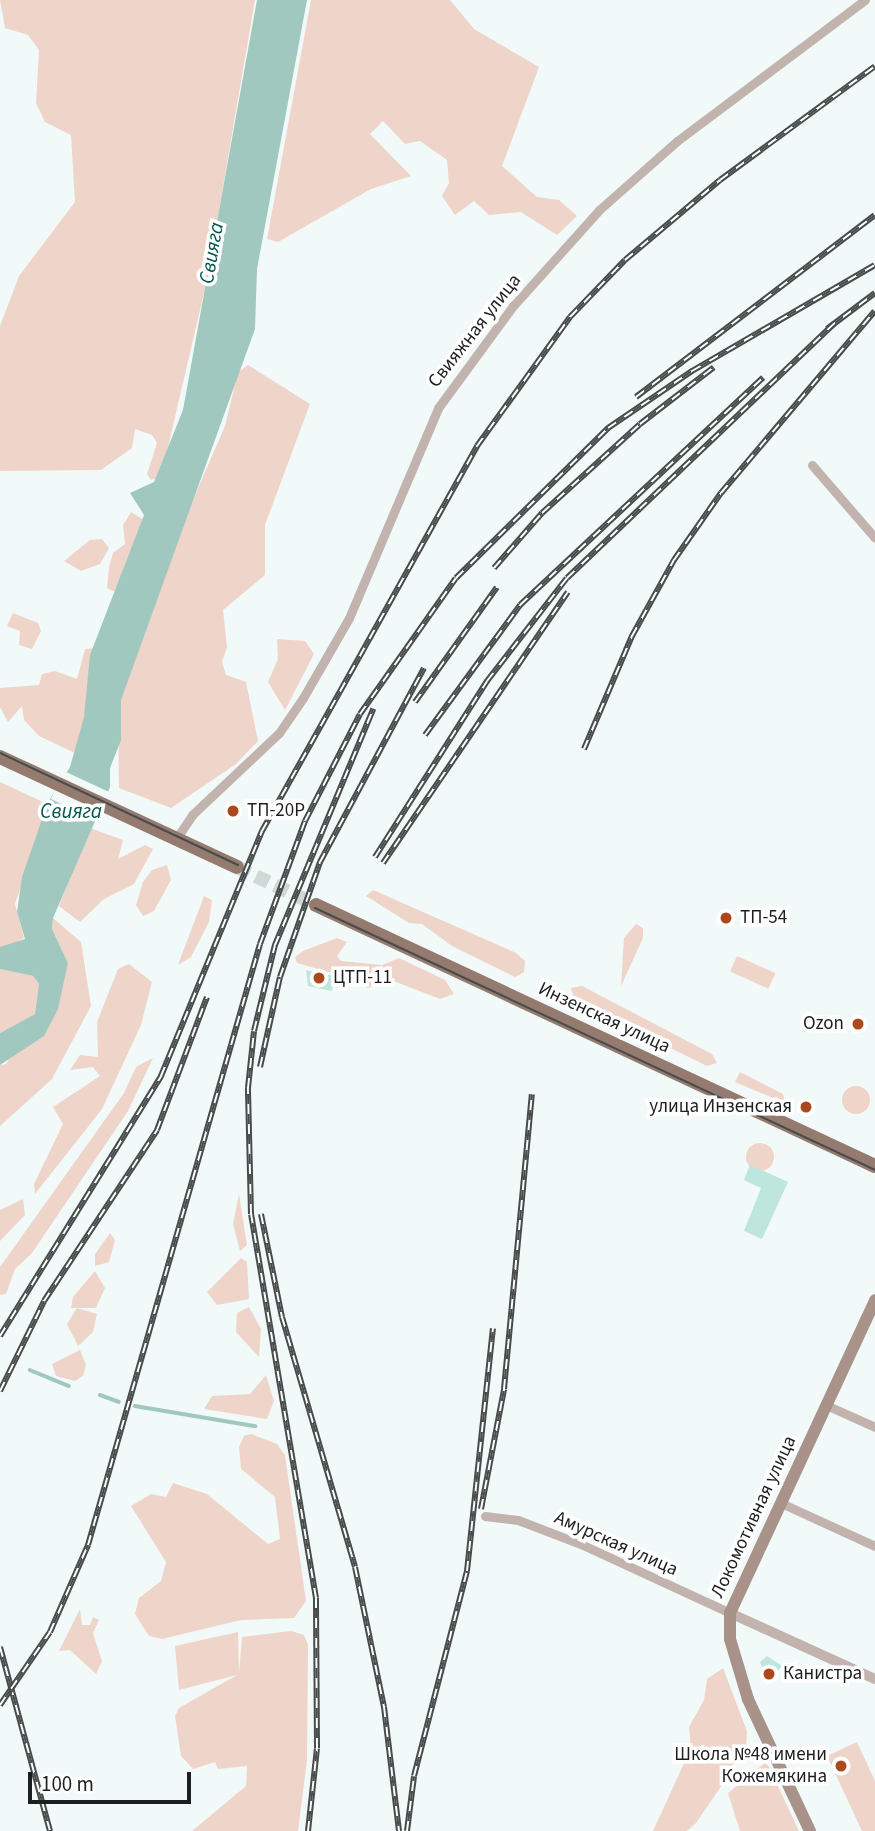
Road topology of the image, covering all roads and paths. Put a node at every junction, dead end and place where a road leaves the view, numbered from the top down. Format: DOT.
graph roads {
  1 [pos="865,0"];
  2 [pos="812,466"];
  3 [pos="875,538"];
  4 [pos="0,757"];
  5 [pos="176,839"];
  6 [pos="237,867"];
  7 [pos="316,905"];
  8 [pos="875,1166"];
  9 [pos="874,1306"];
  10 [pos="826,1405"];
  11 [pos="875,1427"];
  12 [pos="781,1503"];
  13 [pos="485,1516"];
  14 [pos="875,1546"];
  15 [pos="730,1613"];
  16 [pos="875,1679"];
  17 [pos="810,1831"];
  1 -- 5 [label="street, Свияжная улица"];
  2 -- 3 [label="street"];
  4 -- 5 [label="main road"];
  5 -- 6 [label="main road"];
  7 -- 8 [label="main road, Инзенская улица"];
  9 -- 10 [label="main road, Локомотивная улица"];
  10 -- 11 [label="street"];
  10 -- 12 [label="main road, Локомотивная улица"];
  12 -- 14 [label="street"];
  12 -- 15 [label="main road, Локомотивная улица"];
  13 -- 15 [label="street, Амурская улица"];
  15 -- 16 [label="street"];
  15 -- 17 [label="main road, Локомотивная улица"];
}
